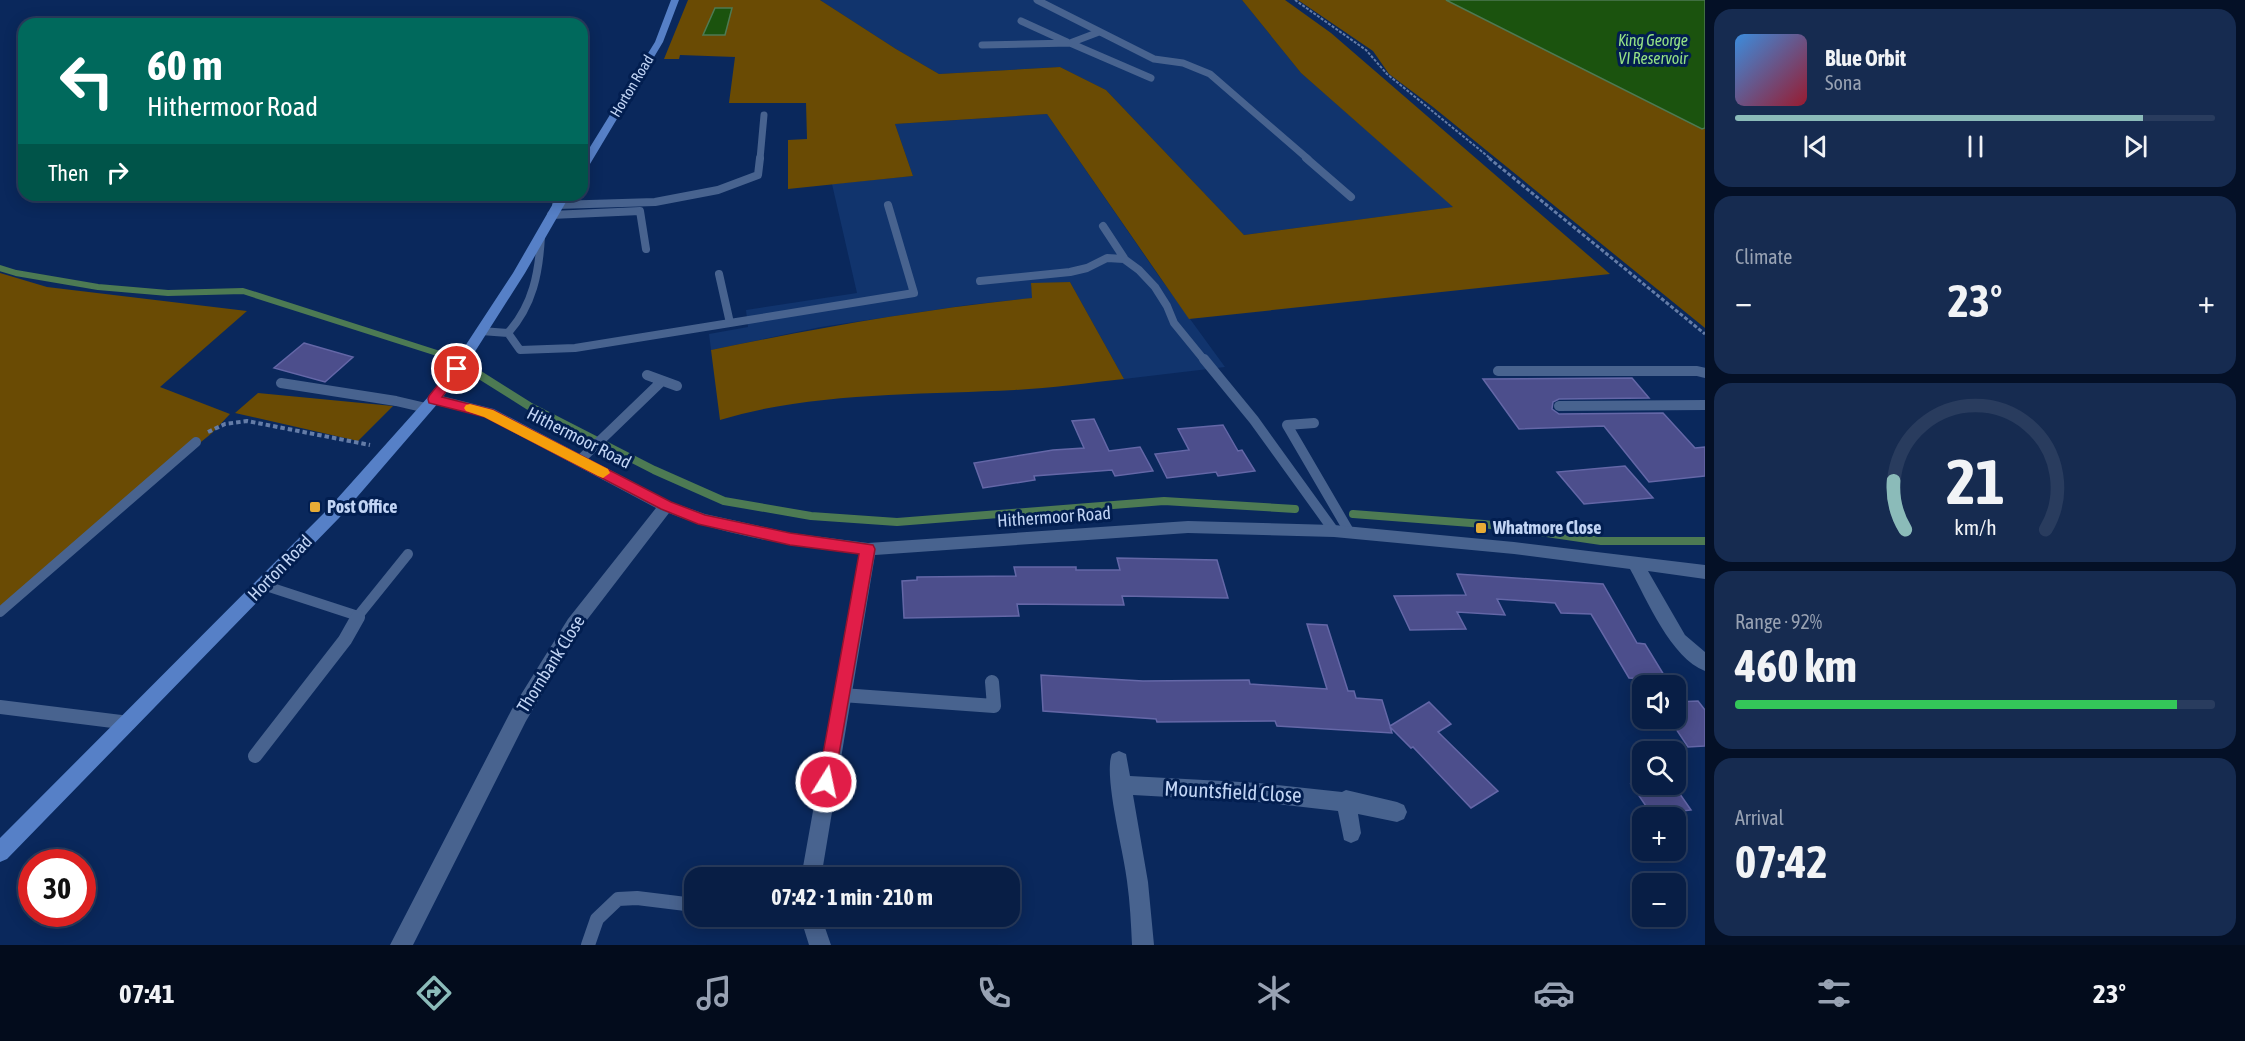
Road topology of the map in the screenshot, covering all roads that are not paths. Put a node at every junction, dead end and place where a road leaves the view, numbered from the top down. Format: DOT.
graph roads {
  1 [pos="675,0"];
  2 [pos="1037,0"];
  3 [pos="1021,21"];
  4 [pos="1099,32"];
  5 [pos="1070,43"];
  6 [pos="982,45"];
  7 [pos="1151,78"];
  8 [pos="764,115"];
  9 [pos="588,159"];
  10 [pos="1351,197"];
  11 [pos="557,205"];
  12 [pos="888,205"];
  13 [pos="1103,226"];
  14 [pos="541,236"];
  15 [pos="646,249"];
  16 [pos="1124,258"];
  17 [pos="719,274"];
  18 [pos="980,281"];
  19 [pos="730,323"];
  20 [pos="481,331"];
  21 [pos="508,333"];
  22 [pos="1498,371"];
  23 [pos="1705,373"];
  24 [pos="647,375"];
  25 [pos="662,381"];
  26 [pos="281,383"];
  27 [pos="677,386"];
  28 [pos="430,404"];
  29 [pos="1705,405"];
  30 [pos="1559,406"];
  31 [pos="1314,423"];
  32 [pos="196,442"];
  33 [pos="584,456"];
  34 [pos="666,506"];
  35 [pos="1342,532"];
  36 [pos="868,549"];
  37 [pos="408,554"];
  38 [pos="1635,563"];
  39 [pos="1705,572"];
  40 [pos="263,585"];
  41 [pos="0,612"];
  42 [pos="358,616"];
  43 [pos="1705,663"];
  44 [pos="992,682"];
  45 [pos="842,695"];
  46 [pos="0,707"];
  47 [pos="129,723"];
  48 [pos="255,756"];
  49 [pos="1119,760"];
  50 [pos="1121,786"];
  51 [pos="1346,800"];
  52 [pos="1397,812"];
  53 [pos="1351,833"];
  54 [pos="0,852"];
  55 [pos="813,867"];
  56 [pos="684,904"];
  57 [pos="813,927"];
  58 [pos="401,945"];
  59 [pos="588,945"];
  60 [pos="820,945"];
  61 [pos="1143,945"];
  1 -- 9 [label="street, Horton Road"];
  2 -- 4 [label="lane"];
  3 -- 5 [label="lane"];
  4 -- 5 [label="lane"];
  4 -- 10 [label="lane"];
  5 -- 6 [label="lane"];
  5 -- 7 [label="lane"];
  8 -- 11 [label="lane"];
  11 -- 14 [label="street, Horton Road"];
  11 -- 15 [label="lane"];
  12 -- 19 [label="lane"];
  13 -- 16 [label="lane"];
  14 -- 20 [label="street, Horton Road"];
  14 -- 21 [label="lane"];
  16 -- 18 [label="lane"];
  16 -- 35 [label="lane"];
  17 -- 19 [label="lane"];
  19 -- 21 [label="lane"];
  20 -- 21 [label="lane"];
  20 -- 28 [label="street, Horton Road"];
  22 -- 23 [label="lane"];
  24 -- 25 [label="lane"];
  25 -- 27 [label="lane"];
  25 -- 33 [label="lane"];
  26 -- 28 [label="lane"];
  28 -- 33 [label="street, Hithermoor Road"];
  28 -- 40 [label="street, Horton Road"];
  29 -- 30 [label="lane"];
  31 -- 35 [label="lane"];
  32 -- 41 [label="lane"];
  33 -- 34 [label="street, Hithermoor Road"];
  34 -- 36 [label="street, Hithermoor Road"];
  34 -- 58 [label="street, Thornbank Close"];
  35 -- 36 [label="street, Hithermoor Road"];
  35 -- 38 [label="street, Hithermoor Road"];
  36 -- 45 [label="street"];
  37 -- 42 [label="lane"];
  38 -- 39 [label="street, Hithermoor Road"];
  38 -- 43 [label="street"];
  40 -- 42 [label="lane"];
  40 -- 47 [label="street, Horton Road"];
  42 -- 48 [label="lane"];
  44 -- 45 [label="lane"];
  45 -- 55 [label="street"];
  46 -- 47 [label="lane"];
  47 -- 54 [label="street, Horton Road"];
  49 -- 50 [label="street"];
  50 -- 51 [label="street, Mountsfield Close"];
  50 -- 61 [label="street"];
  51 -- 52 [label="street, Mountsfield Close"];
  51 -- 53 [label="street"];
  56 -- 59 [label="lane"];
  57 -- 60 [label="street"];
}
